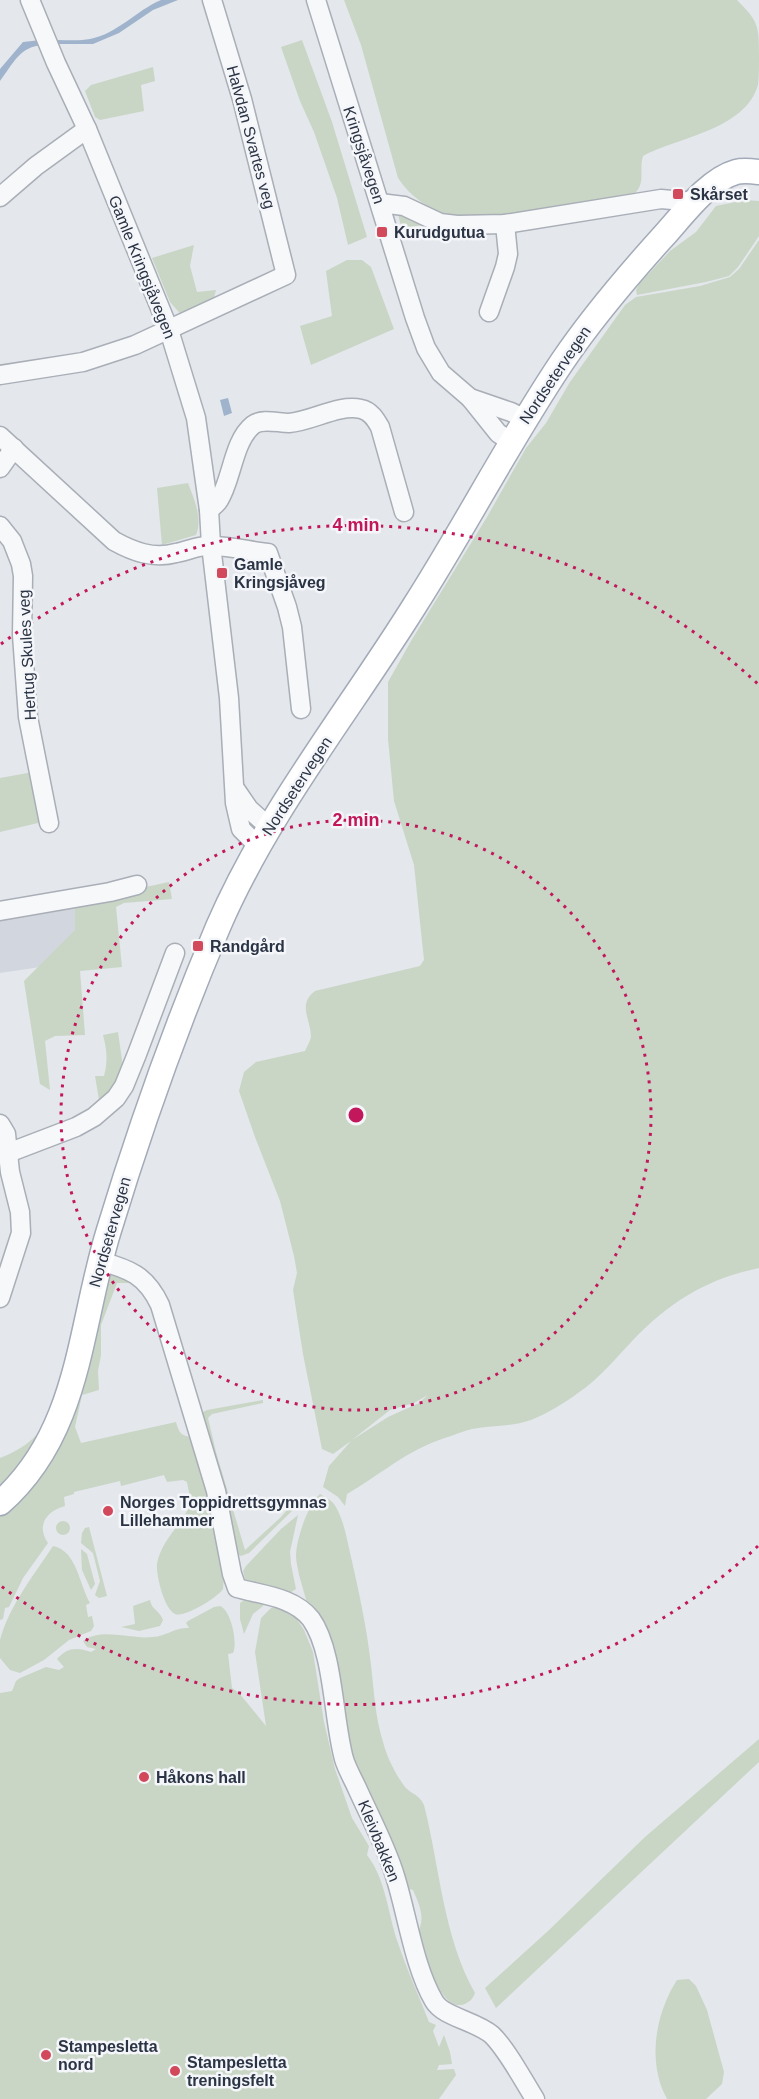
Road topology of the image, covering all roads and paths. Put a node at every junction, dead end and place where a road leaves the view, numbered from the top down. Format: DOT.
graph roads {
  1 [pos="30,0"];
  2 [pos="212,0"];
  3 [pos="316,0"];
  4 [pos="87,129"];
  5 [pos="759,172"];
  6 [pos="0,197"];
  7 [pos="695,202"];
  8 [pos="380,203"];
  9 [pos="505,224"];
  10 [pos="489,312"];
  11 [pos="169,330"];
  12 [pos="0,375"];
  13 [pos="470,398"];
  14 [pos="525,419"];
  15 [pos="0,436"];
  16 [pos="511,442"];
  17 [pos="14,448"];
  18 [pos="0,468"];
  19 [pos="209,510"];
  20 [pos="404,512"];
  21 [pos="0,526"];
  22 [pos="211,545"];
  23 [pos="301,709"];
  24 [pos="49,824"];
  25 [pos="263,837"];
  26 [pos="137,885"];
  27 [pos="0,911"];
  28 [pos="175,953"];
  29 [pos="0,1125"];
  30 [pos="8,1153"];
  31 [pos="100,1261"];
  32 [pos="0,1298"];
  33 [pos="0,1503"];
  34 [pos="535,2099"];
  1 -- 4 [label="street, Gamle Kringsjåvegen"];
  2 -- 11 [label="street, Halvdan Svartes veg"];
  3 -- 8 [label="street, Kringsjåvegen"];
  4 -- 6 [label="street"];
  4 -- 11 [label="street, Gamle Kringsjåvegen"];
  5 -- 7 [label="main road, Nordsetervegen"];
  7 -- 9 [label="street"];
  7 -- 14 [label="main road, Nordsetervegen"];
  8 -- 9 [label="street"];
  8 -- 13 [label="street, Kringsjåvegen"];
  9 -- 10 [label="street"];
  11 -- 12 [label="street"];
  11 -- 19 [label="street, Gamle Kringsjåvegen"];
  13 -- 14 [label="street, Kringsjåvegen"];
  13 -- 16 [label="street, Kringsjåvegen"];
  14 -- 16 [label="main road, Nordsetervegen"];
  15 -- 17 [label="street"];
  16 -- 25 [label="main road, Nordsetervegen"];
  17 -- 18 [label="street"];
  17 -- 22 [label="street"];
  19 -- 20 [label="street"];
  19 -- 22 [label="street, Gamle Kringsjåvegen"];
  21 -- 24 [label="street, Hertug Skules veg"];
  22 -- 23 [label="street"];
  22 -- 25 [label="street, Gamle Kringsjåvegen"];
  25 -- 31 [label="main road, Nordsetervegen"];
  26 -- 27 [label="street"];
  28 -- 30 [label="street"];
  29 -- 30 [label="street"];
  30 -- 32 [label="street"];
  31 -- 33 [label="main road, Nordsetervegen"];
  31 -- 34 [label="street, Kleivbakken"];
}
